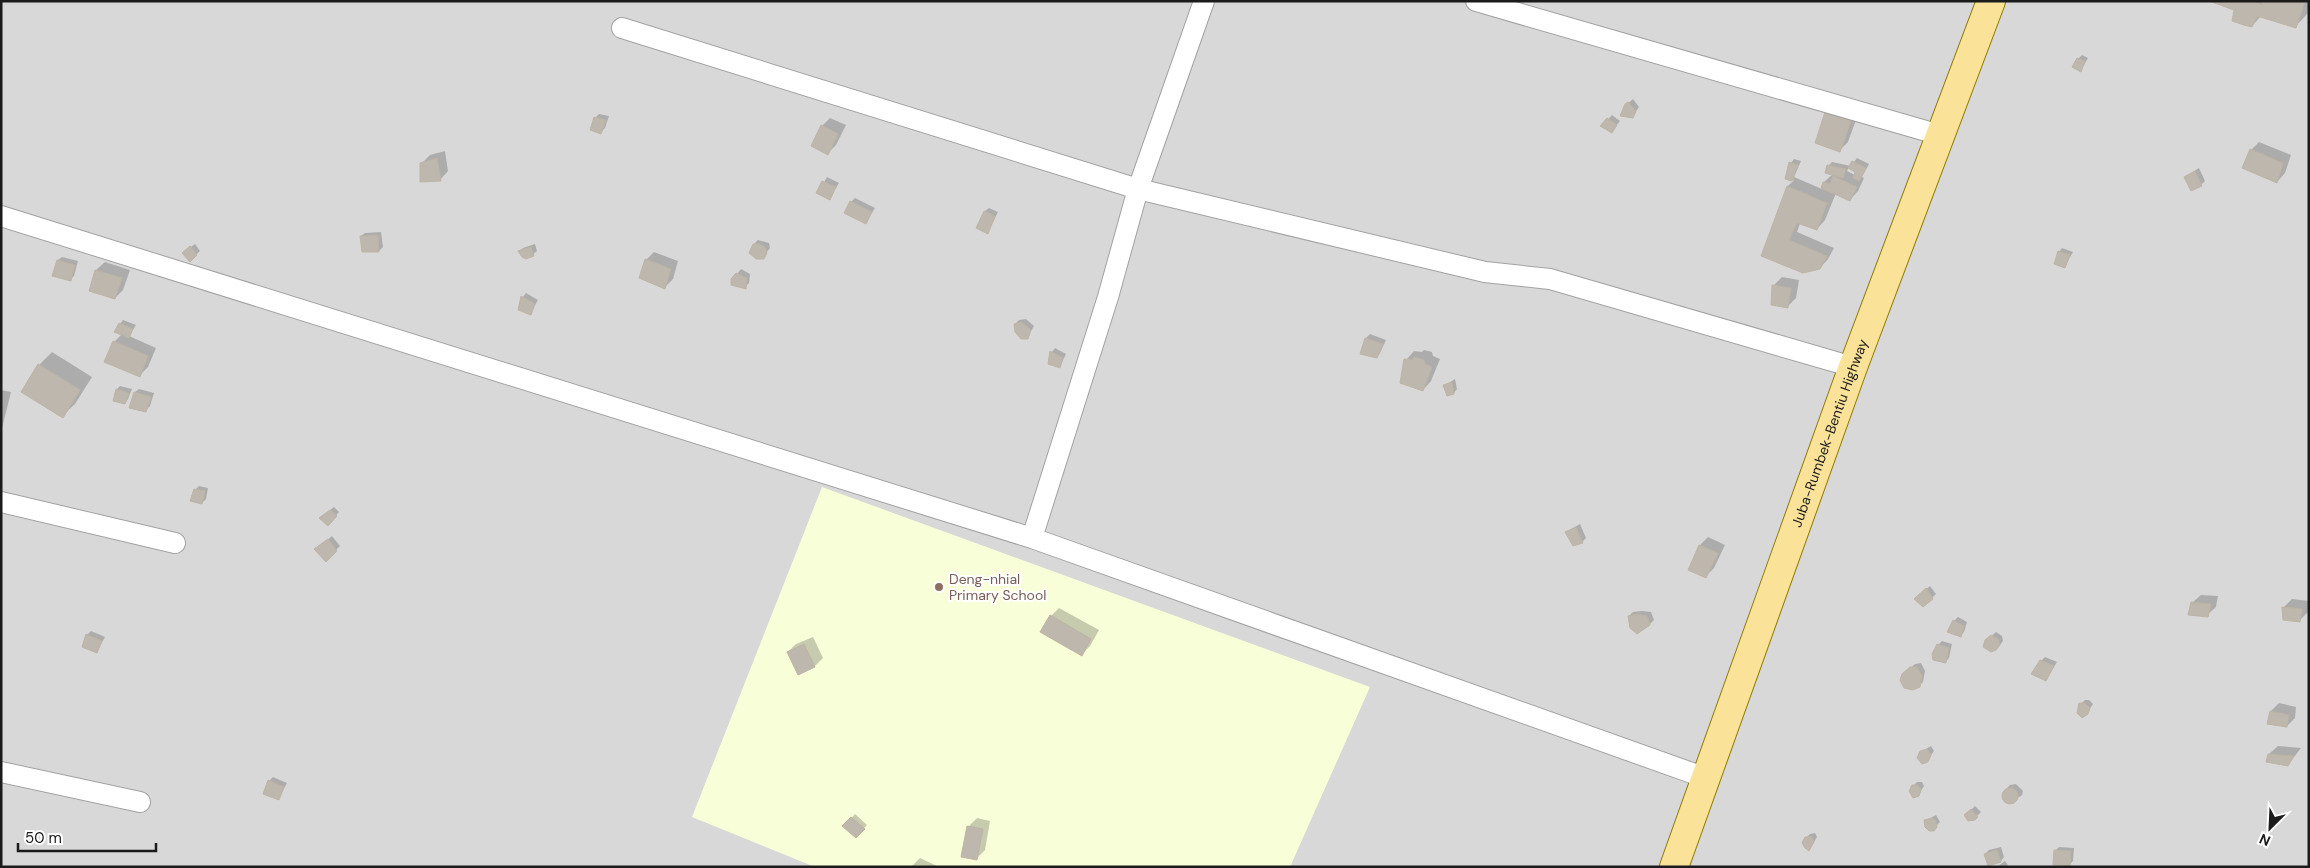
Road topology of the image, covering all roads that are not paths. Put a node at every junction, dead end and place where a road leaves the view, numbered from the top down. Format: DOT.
graph roads {
  1 [pos="1204,1"];
  2 [pos="1476,1"];
  3 [pos="1991,1"];
  4 [pos="622,28"];
  5 [pos="1940,135"];
  6 [pos="1138,189"];
  7 [pos="1,216"];
  8 [pos="1854,367"];
  9 [pos="1,502"];
  10 [pos="1032,538"];
  11 [pos="175,543"];
  12 [pos="1,772"];
  13 [pos="1706,778"];
  14 [pos="140,802"];
  15 [pos="1674,867"];
  1 -- 6 [label="street"];
  2 -- 5 [label="street"];
  3 -- 5 [label="main road, Juba-Rumbek-Bentiu Highway"];
  4 -- 6 [label="street"];
  5 -- 8 [label="main road, Juba-Rumbek-Bentiu Highway"];
  6 -- 8 [label="street"];
  6 -- 10 [label="street"];
  7 -- 10 [label="street"];
  8 -- 13 [label="main road, Juba-Rumbek-Bentiu Highway"];
  9 -- 11 [label="street"];
  10 -- 13 [label="street"];
  12 -- 14 [label="street"];
  13 -- 15 [label="main road, Juba-Rumbek-Bentiu Highway"];
}
